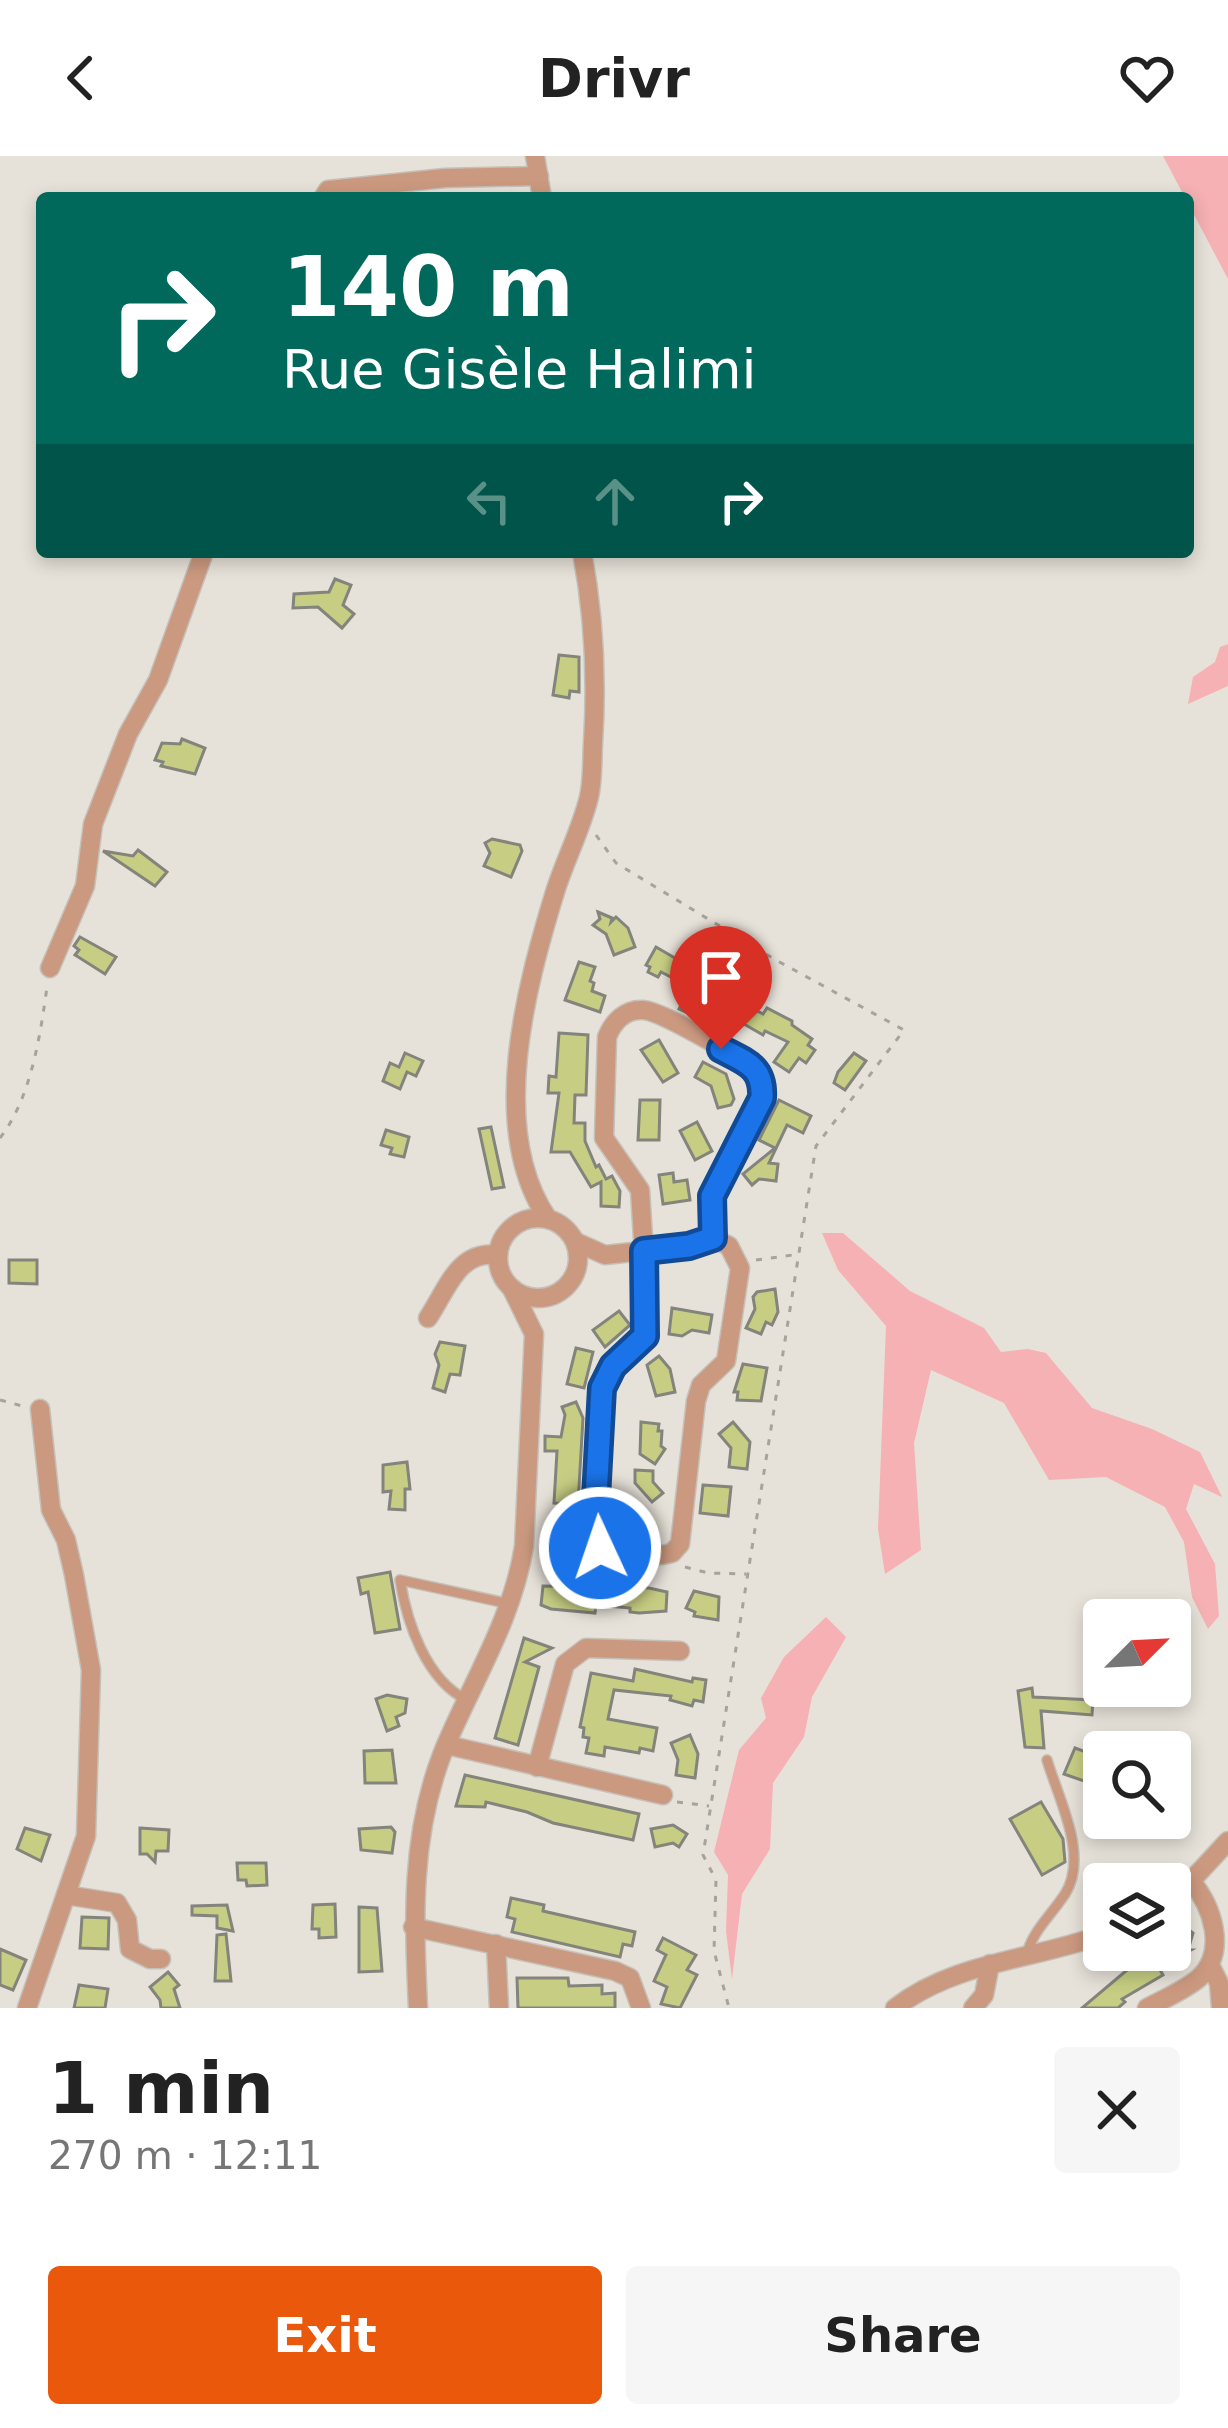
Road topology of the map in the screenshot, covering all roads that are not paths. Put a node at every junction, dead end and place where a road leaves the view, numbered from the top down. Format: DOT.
graph roads {
  1 [pos="535,156"];
  2 [pos="539,176"];
  3 [pos="327,192"];
  4 [pos="541,192"];
  5 [pos="202,558"];
  6 [pos="583,558"];
  7 [pos="50,968"];
  8 [pos="527,1182"];
  9 [pos="548,1219"];
  10 [pos="518,1223"];
  11 [pos="713,1238"];
  12 [pos="576,1242"];
  13 [pos="644,1251"];
  14 [pos="498,1255"];
  15 [pos="605,1255"];
  16 [pos="566,1287"];
  17 [pos="512,1289"];
  18 [pos="428,1318"];
  19 [pos="534,1334"];
  20 [pos="40,1409"];
  21 [pos="600,1548"];
  22 [pos="577,1549"];
  23 [pos="510,1604"];
  24 [pos="680,1651"];
  25 [pos="466,1700"];
  26 [pos="447,1745"];
  27 [pos="1047,1760"];
  28 [pos="537,1767"];
  29 [pos="663,1795"];
  30 [pos="1228,1840"];
  31 [pos="1191,1880"];
  32 [pos="66,1894"];
  33 [pos="413,1927"];
  34 [pos="1083,1940"];
  35 [pos="496,1945"];
  36 [pos="1026,1957"];
  37 [pos="161,1959"];
  38 [pos="990,1964"];
  39 [pos="1210,1965"];
  40 [pos="27,2008"];
  41 [pos="418,2008"];
  42 [pos="499,2008"];
  43 [pos="641,2008"];
  44 [pos="895,2008"];
  45 [pos="973,2008"];
  46 [pos="1147,2008"];
  47 [pos="1221,2008"];
  1 -- 2 [label="street"];
  2 -- 3 [label="street"];
  2 -- 4 [label="street"];
  5 -- 7 [label="street"];
  6 -- 8 [label="street"];
  8 -- 9 [label="street"];
  8 -- 10 [label="street"];
  9 -- 10 [label="street"];
  9 -- 12 [label="street"];
  10 -- 14 [label="street"];
  11 -- 13 [label="street"];
  11 -- 13 [label="street"];
  11 -- 21 [label="street"];
  12 -- 15 [label="street"];
  12 -- 16 [label="street"];
  13 -- 15 [label="street"];
  13 -- 21 [label="street"];
  14 -- 17 [label="street"];
  14 -- 18 [label="street"];
  15 -- 16 [label="street"];
  16 -- 17 [label="street"];
  16 -- 19 [label="street"];
  17 -- 19 [label="street"];
  19 -- 23 [label="street"];
  20 -- 32 [label="street"];
  21 -- 22 [label="street"];
  23 -- 25 [label="street"];
  23 -- 25 [label="lane"];
  24 -- 28 [label="street"];
  25 -- 26 [label="street"];
  26 -- 28 [label="street"];
  26 -- 33 [label="street"];
  27 -- 36 [label="lane"];
  28 -- 29 [label="street"];
  30 -- 31 [label="street"];
  31 -- 39 [label="street"];
  32 -- 37 [label="street"];
  32 -- 40 [label="street"];
  33 -- 35 [label="street"];
  33 -- 41 [label="street"];
  34 -- 36 [label="street"];
  35 -- 42 [label="street"];
  35 -- 43 [label="street"];
  36 -- 38 [label="street"];
  38 -- 44 [label="street"];
  38 -- 45 [label="street"];
  39 -- 46 [label="street"];
  39 -- 47 [label="street"];
}
